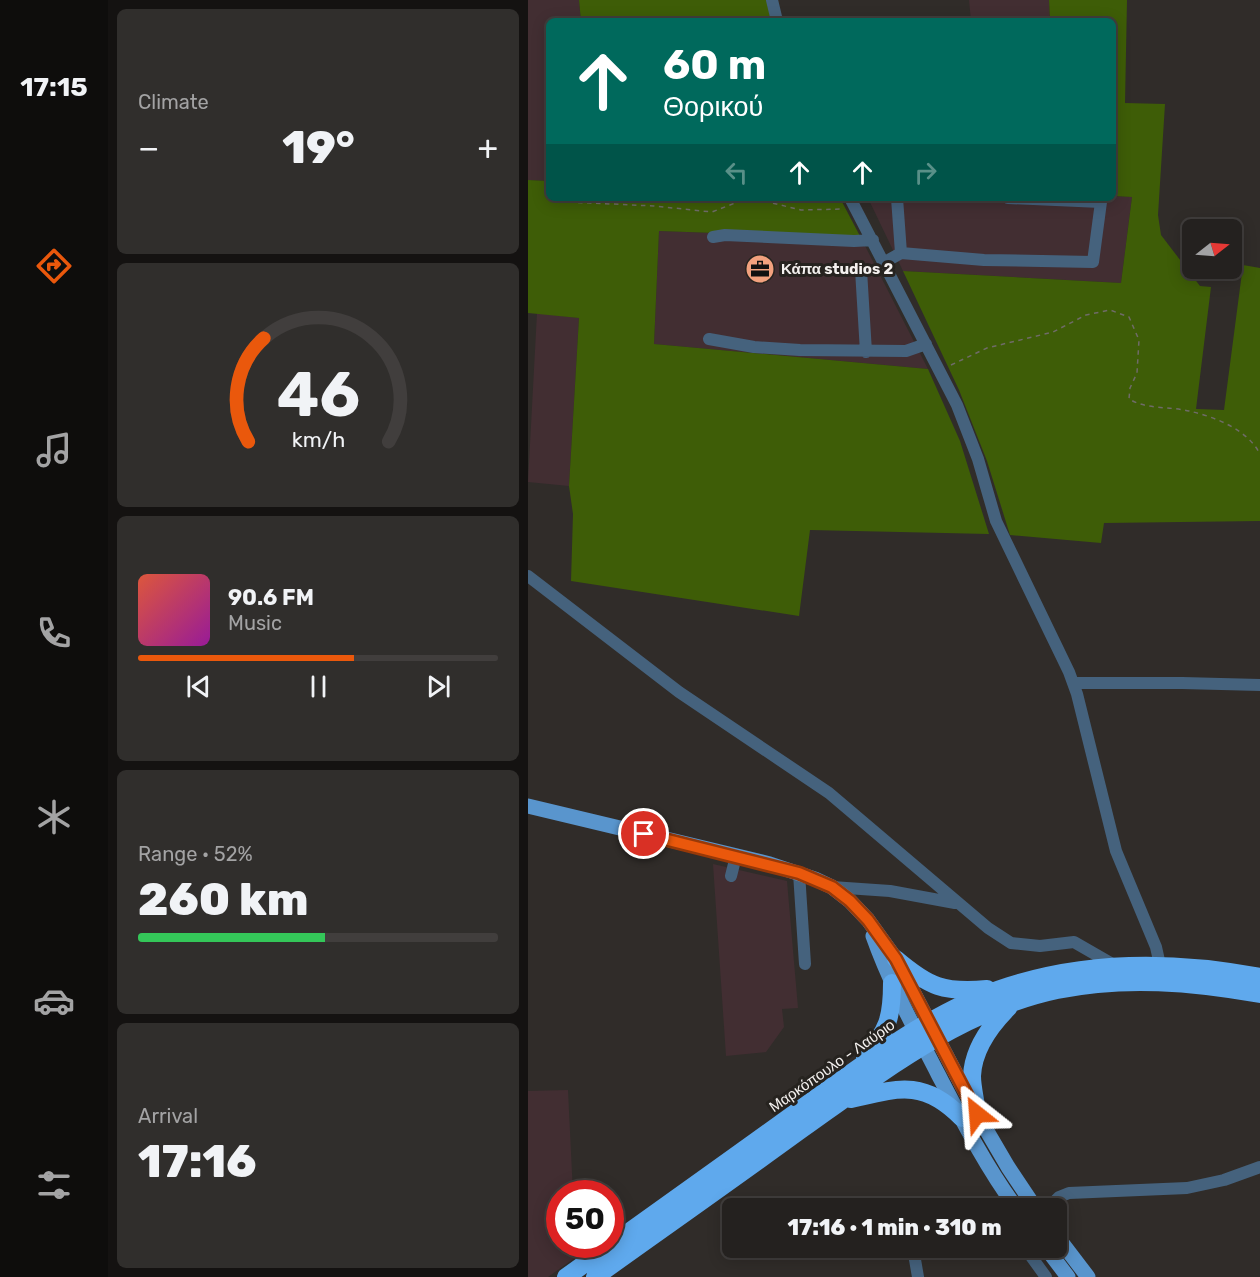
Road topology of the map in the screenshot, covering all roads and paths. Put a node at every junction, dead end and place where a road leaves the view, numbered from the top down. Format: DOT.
graph roads {
  1 [pos="772,0"];
  2 [pos="776,18"];
  3 [pos="740,201"];
  4 [pos="764,201"];
  5 [pos="897,201"];
  6 [pos="1078,201"];
  7 [pos="569,202"];
  8 [pos="853,203"];
  9 [pos="713,237"];
  10 [pos="873,240"];
  11 [pos="901,253"];
  12 [pos="885,262"];
  13 [pos="861,270"];
  14 [pos="709,339"];
  15 [pos="926,344"];
  16 [pos="866,352"];
  17 [pos="939,370"];
  18 [pos="1260,454"];
  19 [pos="528,576"];
  20 [pos="1073,684"];
  21 [pos="1260,685"];
  22 [pos="528,806"];
  23 [pos="736,856"];
  24 [pos="799,873"];
  25 [pos="732,876"];
  26 [pos="832,887"];
  27 [pos="956,903"];
  28 [pos="868,920"];
  29 [pos="896,959"];
  30 [pos="806,964"];
  31 [pos="1114,965"];
  32 [pos="1160,965"];
  33 [pos="1260,977"];
  34 [pos="892,983"];
  35 [pos="1010,994"];
  36 [pos="1260,994"];
  37 [pos="927,1034"];
  38 [pos="852,1073"];
  39 [pos="841,1102"];
  40 [pos="969,1116"];
  41 [pos="1260,1167"];
  42 [pos="1008,1198"];
  43 [pos="1029,1198"];
  44 [pos="1058,1198"];
  45 [pos="1067,1249"];
  46 [pos="915,1258"];
  47 [pos="1032,1258"];
  48 [pos="1054,1258"];
  49 [pos="566,1277"];
  50 [pos="595,1277"];
  51 [pos="918,1277"];
  52 [pos="1046,1277"];
  53 [pos="1068,1277"];
  54 [pos="1088,1277"];
  1 -- 2 [label="street"];
  3 -- 7 [label="path"];
  4 -- 8 [label="path"];
  5 -- 11 [label="street"];
  6 -- 11 [label="street"];
  8 -- 10 [label="street"];
  9 -- 10 [label="street"];
  10 -- 12 [label="street"];
  11 -- 12 [label="street"];
  12 -- 15 [label="street"];
  13 -- 16 [label="street"];
  14 -- 16 [label="street"];
  15 -- 16 [label="street"];
  15 -- 17 [label="street"];
  17 -- 18 [label="path"];
  17 -- 20 [label="street"];
  19 -- 27 [label="street"];
  20 -- 21 [label="street"];
  20 -- 32 [label="street"];
  22 -- 23 [label="main road"];
  23 -- 24 [label="main road"];
  23 -- 25 [label="street"];
  24 -- 26 [label="main road"];
  24 -- 30 [label="street"];
  26 -- 27 [label="street"];
  26 -- 28 [label="main road"];
  27 -- 31 [label="street"];
  28 -- 29 [label="main road"];
  28 -- 34 [label="main road"];
  29 -- 35 [label="highway"];
  29 -- 37 [label="main road"];
  31 -- 32 [label="highway, Μαρκόπουλο - Λαύριο"];
  31 -- 35 [label="highway, Μαρκόπουλο - Λαύριο"];
  32 -- 33 [label="highway, Μαρκόπουλο - Λαύριο"];
  34 -- 37 [label="main road"];
  34 -- 38 [label="highway"];
  35 -- 36 [label="highway, Μαρκόπουλο - Λαύριο"];
  35 -- 37 [label="highway, Μαρκόπουλο - Λαύριο"];
  35 -- 40 [label="highway"];
  37 -- 38 [label="highway, Μαρκόπουλο - Λαύριο"];
  37 -- 39 [label="highway, Μαρκόπουλο - Λαύριο"];
  37 -- 40 [label="main road"];
  38 -- 49 [label="highway, Μαρκόπουλο - Λαύριο"];
  39 -- 40 [label="highway"];
  39 -- 50 [label="highway, Μαρκόπουλο - Λαύριο"];
  40 -- 42 [label="main road"];
  40 -- 43 [label="main road"];
  41 -- 44 [label="street"];
  45 -- 54 [label="main road"];
  46 -- 51 [label="street"];
  47 -- 52 [label="street"];
  48 -- 53 [label="main road"];
}
